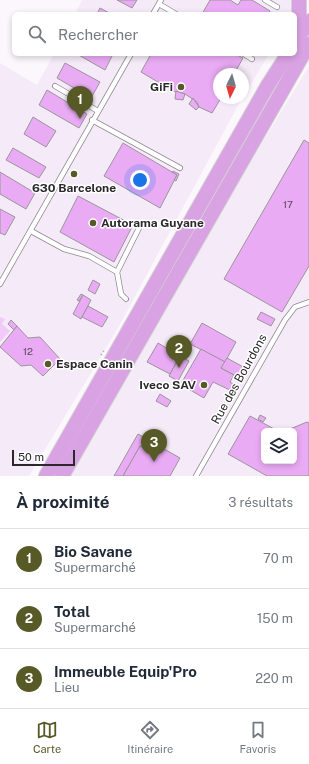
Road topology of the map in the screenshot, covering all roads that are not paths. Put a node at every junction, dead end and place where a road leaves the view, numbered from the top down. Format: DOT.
graph roads {
  1 [pos="265,0"];
  2 [pos="299,0"];
  3 [pos="160,2"];
  4 [pos="277,7"];
  5 [pos="154,12"];
  6 [pos="173,12"];
  7 [pos="297,20"];
  8 [pos="309,21"];
  9 [pos="297,40"];
  10 [pos="309,44"];
  11 [pos="130,56"];
  12 [pos="247,56"];
  13 [pos="278,56"];
  14 [pos="287,56"];
  15 [pos="252,59"];
  16 [pos="55,86"];
  17 [pos="256,107"];
  18 [pos="98,111"];
  19 [pos="92,120"];
  20 [pos="180,168"];
  21 [pos="139,228"];
  22 [pos="31,231"];
  23 [pos="117,272"];
  24 [pos="0,284"];
  25 [pos="126,299"];
  26 [pos="309,302"];
  27 [pos="46,476"];
  28 [pos="62,476"];
  29 [pos="196,476"];
  1 -- 4 [label="lane"];
  2 -- 7 [label="main road"];
  3 -- 5 [label="lane"];
  3 -- 6 [label="lane"];
  8 -- 9 [label="main road"];
  10 -- 28 [label="main road"];
  11 -- 18 [label="lane"];
  12 -- 15 [label="lane"];
  13 -- 17 [label="main road"];
  14 -- 17 [label="main road"];
  16 -- 18 [label="lane"];
  17 -- 27 [label="main road"];
  18 -- 19 [label="lane"];
  19 -- 20 [label="lane"];
  19 -- 22 [label="lane"];
  21 -- 23 [label="lane"];
  22 -- 23 [label="lane"];
  22 -- 24 [label="lane"];
  23 -- 25 [label="lane"];
  26 -- 29 [label="lane, Rue des Bourdons"];
}
